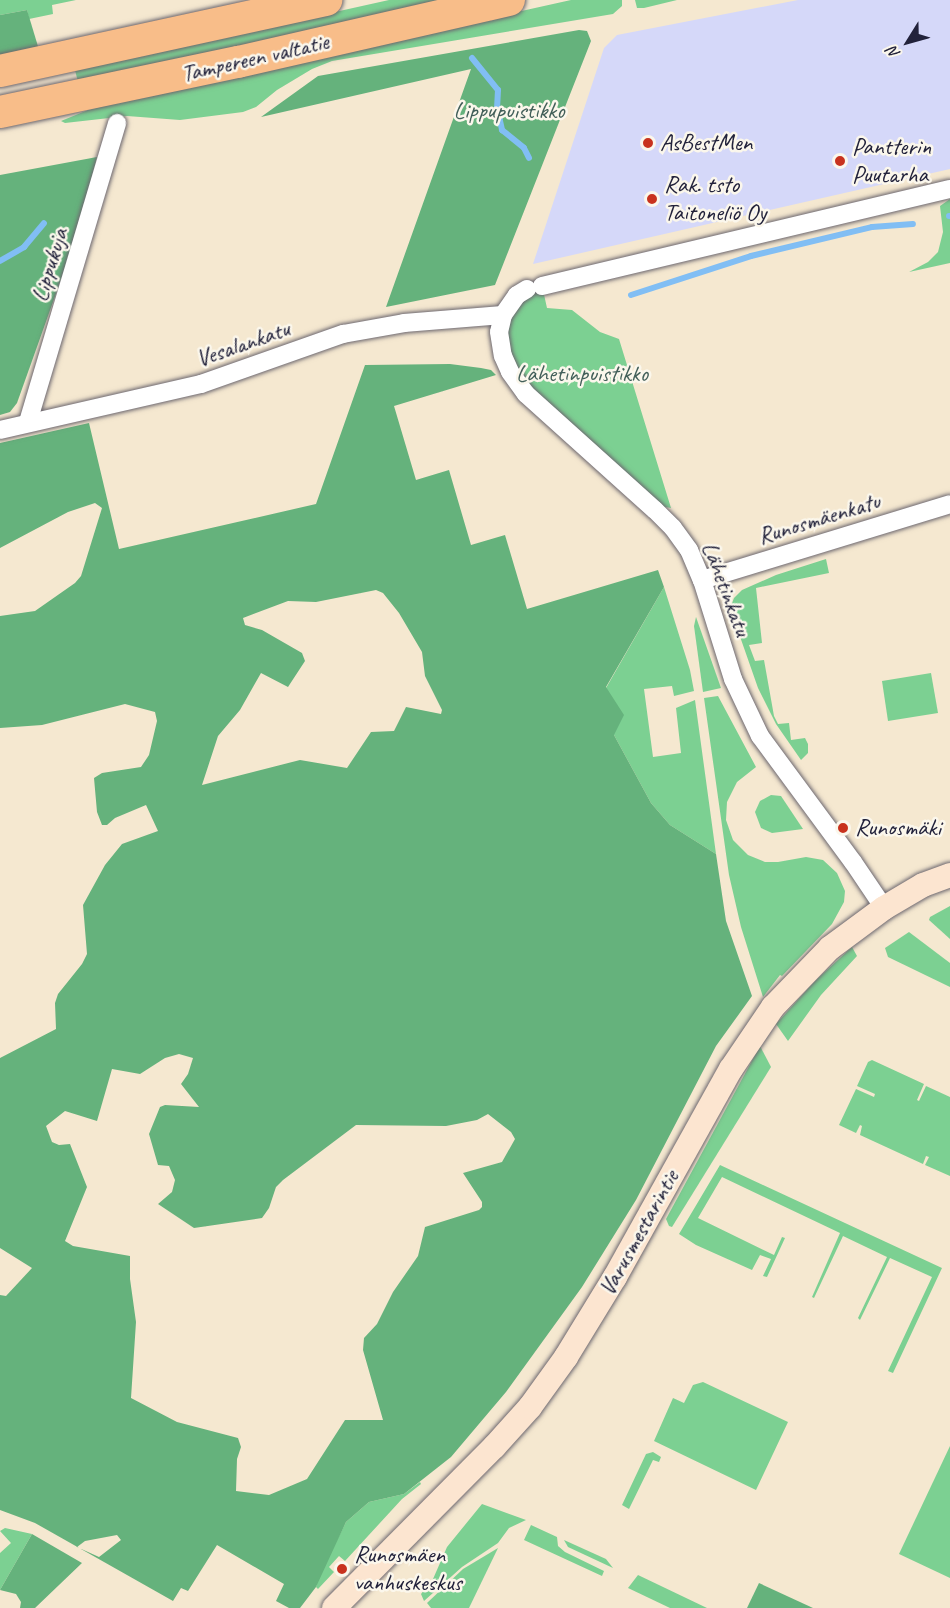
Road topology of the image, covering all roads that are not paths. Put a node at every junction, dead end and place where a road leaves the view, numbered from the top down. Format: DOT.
graph roads {
  1 [pos="326,0"];
  2 [pos="509,0"];
  3 [pos="0,71"];
  4 [pos="0,112"];
  5 [pos="117,123"];
  6 [pos="950,189"];
  7 [pos="503,315"];
  8 [pos="28,422"];
  9 [pos="0,430"];
  10 [pos="950,504"];
  11 [pos="702,580"];
  12 [pos="950,875"];
  13 [pos="884,908"];
  14 [pos="334,1608"];
  1 -- 3 [label="highway, Tampereen valtatie"];
  2 -- 4 [label="highway, Tampereen valtatie"];
  5 -- 8 [label="street, Lippukuja"];
  6 -- 7 [label="street"];
  7 -- 8 [label="street, Vesalankatu"];
  7 -- 11 [label="street, Lähetinkatu"];
  8 -- 9 [label="street, Vesalankatu"];
  10 -- 11 [label="street, Runosmäenkatu"];
  11 -- 13 [label="street, Lähetinkatu"];
  12 -- 13 [label="street, Varusmestarintie"];
  13 -- 14 [label="street, Varusmestarintie"];
}
